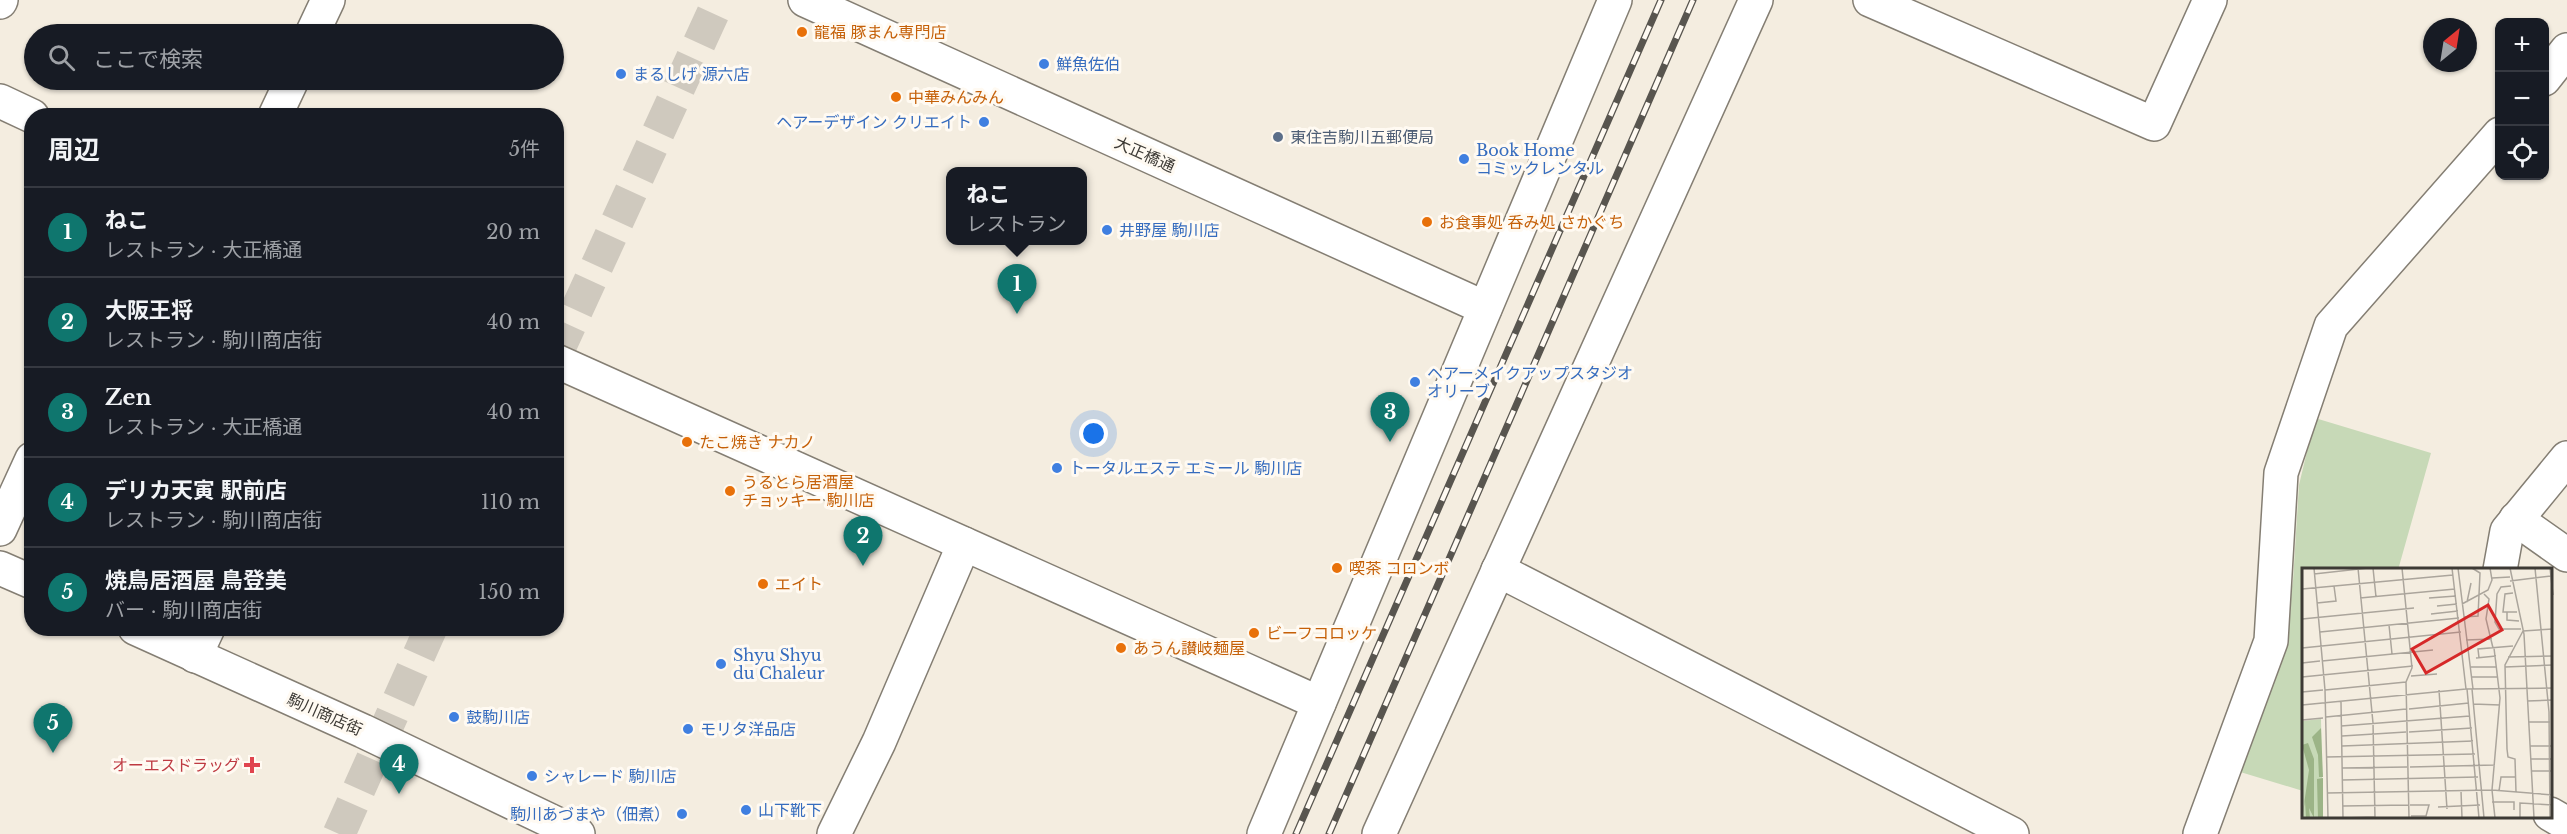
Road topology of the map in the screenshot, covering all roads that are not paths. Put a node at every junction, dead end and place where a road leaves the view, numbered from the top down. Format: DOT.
graph roads {
  1 [pos="328,0"];
  2 [pos="805,0"];
  3 [pos="1615,0"];
  4 [pos="1756,0"];
  5 [pos="1870,0"];
  6 [pos="2210,0"];
  7 [pos="317,24"];
  8 [pos="2567,50"];
  9 [pos="2549,73"];
  10 [pos="287,90"];
  11 [pos="0,101"];
  12 [pos="279,108"];
  13 [pos="24,112"];
  14 [pos="2495,139"];
  15 [pos="1485,308"];
  16 [pos="564,365"];
  17 [pos="2567,458"];
  18 [pos="24,476"];
  19 [pos="2516,519"];
  20 [pos="0,529"];
  21 [pos="964,544"];
  22 [pos="2567,555"];
  23 [pos="0,567"];
  24 [pos="2500,568"];
  25 [pos="1498,570"];
  26 [pos="24,578"];
  27 [pos="173,636"];
  28 [pos="202,642"];
  29 [pos="1318,704"];
  30 [pos="2552,815"];
  31 [pos="2567,824"];
  32 [pos="578,834"];
  33 [pos="834,834"];
  34 [pos="1264,834"];
  35 [pos="1379,834"];
  36 [pos="2012,834"];
  37 [pos="2200,834"];
  1 -- 7 [label="street"];
  2 -- 15 [label="street, 大正橋通"];
  3 -- 15 [label="street"];
  4 -- 25 [label="street"];
  5 -- 6 [label="street"];
  8 -- 9 [label="street"];
  10 -- 12 [label="street"];
  11 -- 13 [label="street"];
  14 -- 37 [label="street"];
  15 -- 29 [label="street"];
  16 -- 21 [label="street"];
  17 -- 19 [label="street"];
  18 -- 20 [label="street"];
  19 -- 22 [label="street"];
  19 -- 24 [label="street"];
  21 -- 29 [label="street"];
  21 -- 33 [label="street"];
  23 -- 26 [label="street"];
  25 -- 35 [label="street"];
  25 -- 36 [label="street"];
  27 -- 28 [label="street, 駒川商店街"];
  28 -- 32 [label="street, 駒川商店街"];
  29 -- 34 [label="street"];
  30 -- 31 [label="street"];
}
